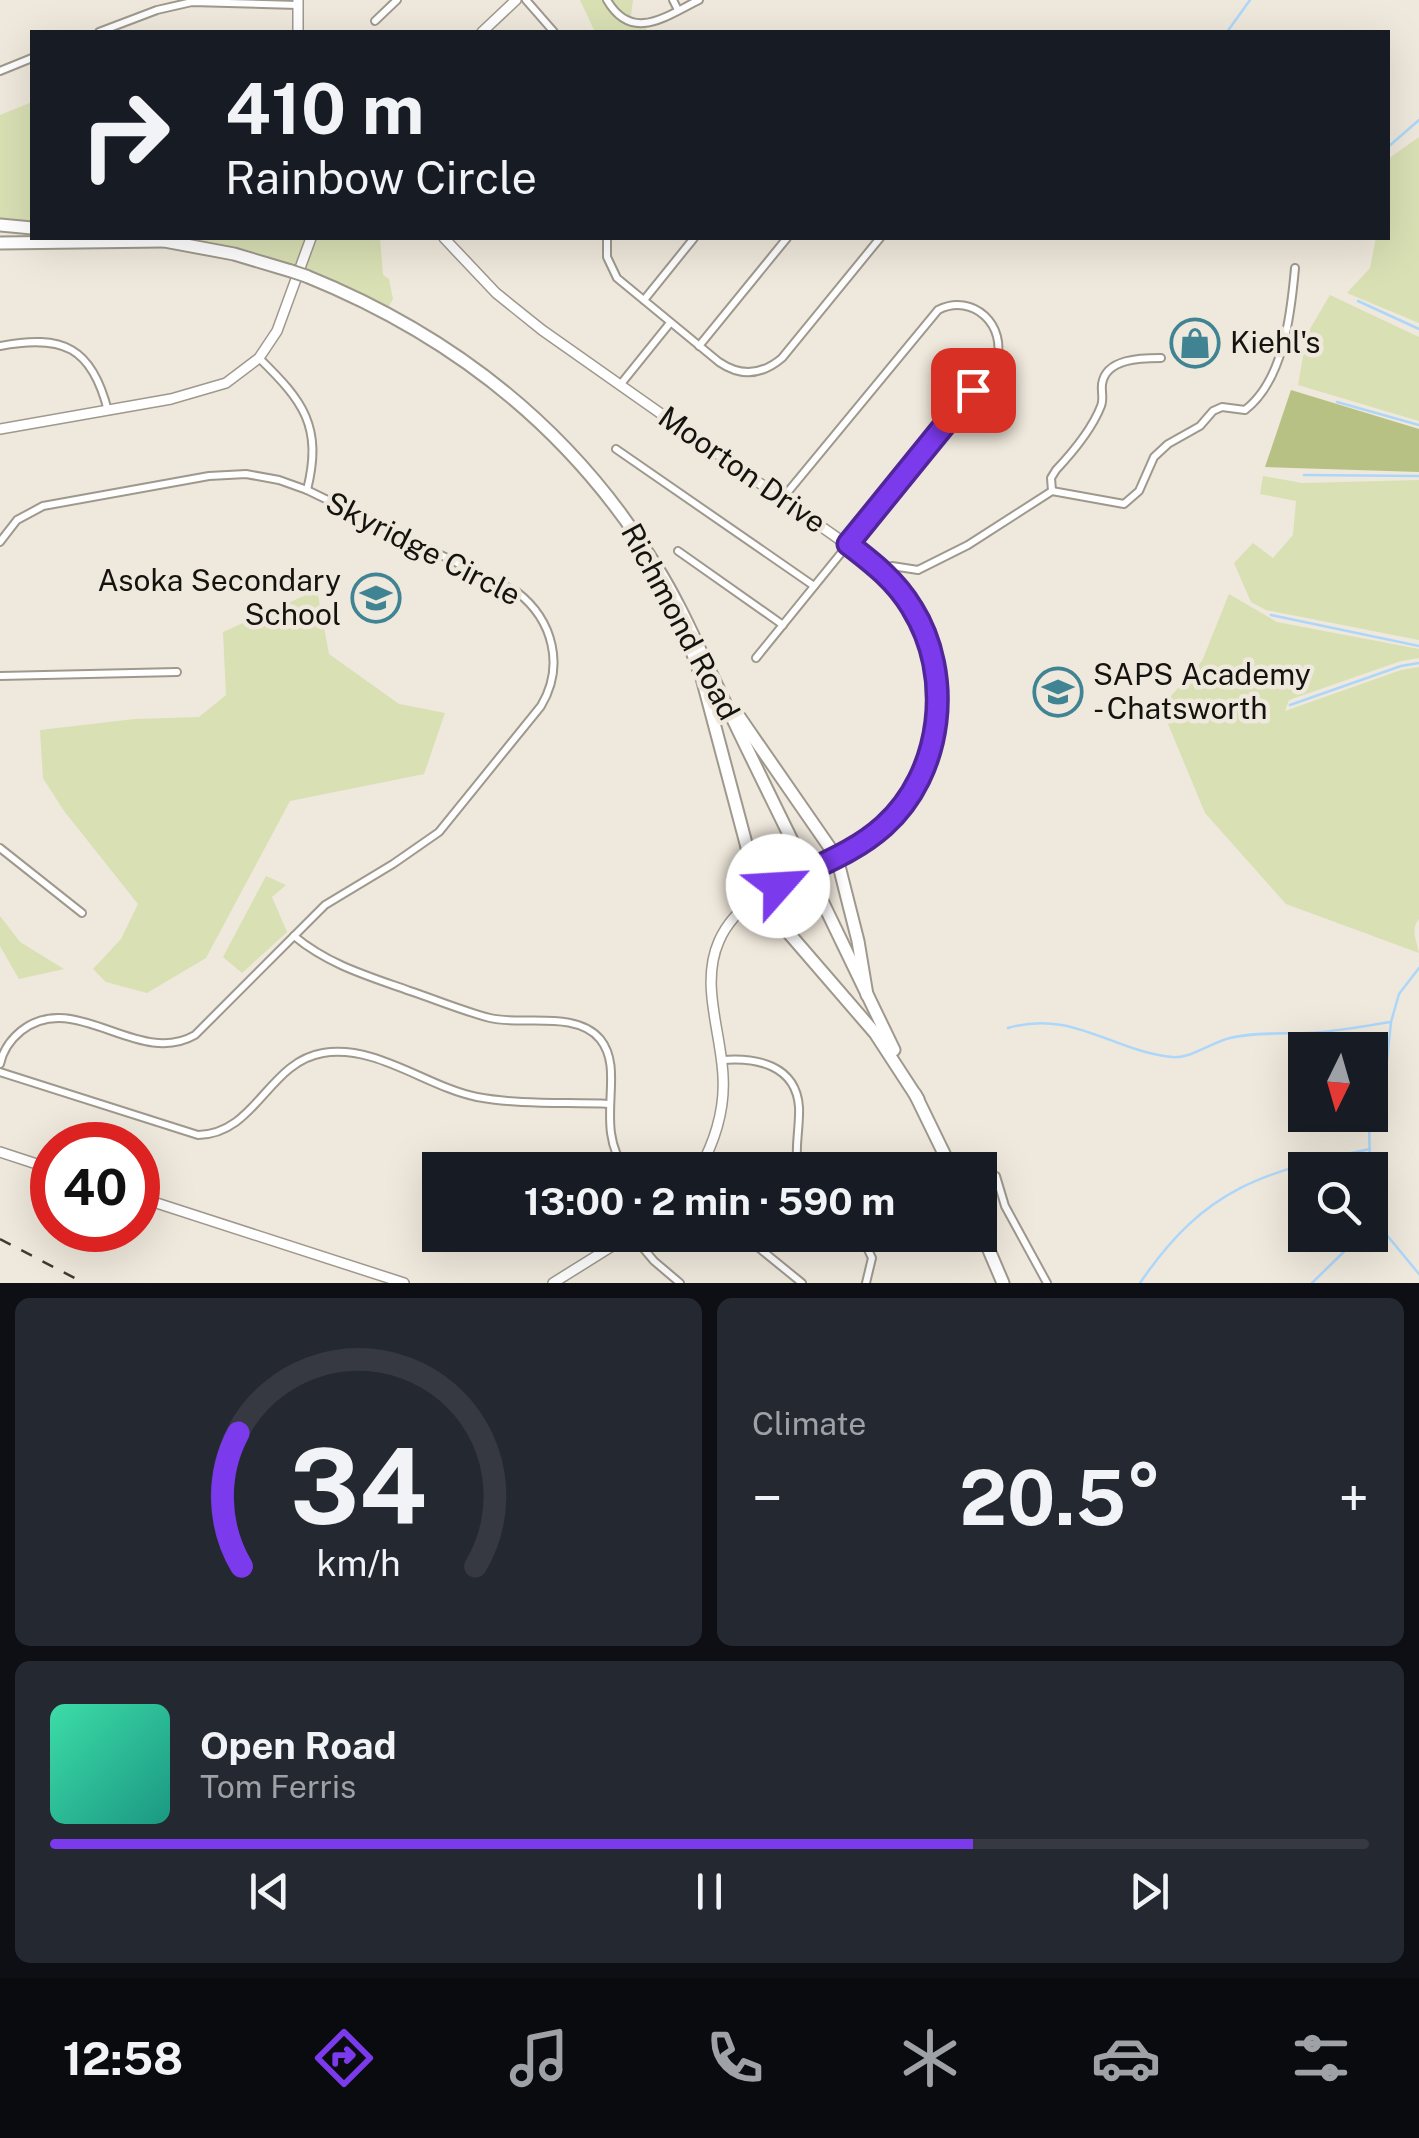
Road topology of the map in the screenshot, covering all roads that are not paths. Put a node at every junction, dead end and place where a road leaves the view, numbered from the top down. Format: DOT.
graph roads {
  1 [pos="215,0"];
  2 [pos="397,0"];
  3 [pos="516,0"];
  4 [pos="526,0"];
  5 [pos="607,0"];
  6 [pos="674,0"];
  7 [pos="699,0"];
  8 [pos="298,2"];
  9 [pos="678,10"];
  10 [pos="375,21"];
  11 [pos="105,30"];
  12 [pos="298,30"];
  13 [pos="484,30"];
  14 [pos="552,30"];
  15 [pos="30,59"];
  16 [pos="0,71"];
  17 [pos="0,225"];
  18 [pos="30,228"];
  19 [pos="157,240"];
  20 [pos="311,240"];
  21 [pos="446,240"];
  22 [pos="608,240"];
  23 [pos="692,240"];
  24 [pos="785,240"];
  25 [pos="878,240"];
  26 [pos="163,241"];
  27 [pos="0,243"];
  28 [pos="1295,268"];
  29 [pos="644,300"];
  30 [pos="670,323"];
  31 [pos="0,346"];
  32 [pos="699,346"];
  33 [pos="259,358"];
  34 [pos="1161,358"];
  35 [pos="620,386"];
  36 [pos="108,410"];
  37 [pos="0,430"];
  38 [pos="616,449"];
  39 [pos="307,490"];
  40 [pos="1052,491"];
  41 [pos="782,498"];
  42 [pos="0,542"];
  43 [pos="848,544"];
  44 [pos="678,551"];
  45 [pos="657,567"];
  46 [pos="880,569"];
  47 [pos="814,586"];
  48 [pos="782,625"];
  49 [pos="702,656"];
  50 [pos="756,658"];
  51 [pos="177,672"];
  52 [pos="0,676"];
  53 [pos="0,848"];
  54 [pos="837,858"];
  55 [pos="760,896"];
  56 [pos="82,914"];
  57 [pos="294,936"];
  58 [pos="867,995"];
  59 [pos="722,1060"];
  60 [pos="0,1064"];
  61 [pos="0,1072"];
  62 [pos="918,1099"];
  63 [pos="608,1104"];
  64 [pos="0,1152"];
  65 [pos="616,1152"];
  66 [pos="706,1152"];
  67 [pos="798,1152"];
  68 [pos="943,1152"];
  69 [pos="30,1162"];
  70 [pos="997,1179"];
  71 [pos="160,1204"];
  72 [pos="603,1252"];
  73 [pos="647,1252"];
  74 [pos="764,1252"];
  75 [pos="869,1252"];
  76 [pos="990,1252"];
  77 [pos="404,1283"];
  78 [pos="553,1283"];
  79 [pos="680,1283"];
  80 [pos="802,1283"];
  81 [pos="866,1283"];
  82 [pos="1003,1283"];
  83 [pos="1047,1283"];
  1 -- 8 [label="street"];
  1 -- 11 [label="street"];
  2 -- 10 [label="street"];
  3 -- 13 [label="street"];
  4 -- 14 [label="street"];
  5 -- 9 [label="street"];
  6 -- 9 [label="street"];
  7 -- 9 [label="street"];
  8 -- 12 [label="street"];
  15 -- 16 [label="street"];
  17 -- 18 [label="highway"];
  19 -- 26 [label="highway"];
  20 -- 33 [label="street"];
  21 -- 35 [label="street, Moorton Drive"];
  22 -- 29 [label="street"];
  23 -- 29 [label="street"];
  24 -- 32 [label="street"];
  25 -- 32 [label="street"];
  26 -- 27 [label="highway"];
  26 -- 45 [label="highway, Richmond Road, bridge"];
  28 -- 40 [label="street"];
  29 -- 30 [label="street"];
  30 -- 32 [label="street"];
  30 -- 35 [label="street"];
  31 -- 36 [label="street"];
  33 -- 36 [label="street"];
  33 -- 39 [label="street"];
  34 -- 40 [label="street"];
  35 -- 41 [label="street, Moorton Drive"];
  36 -- 37 [label="street"];
  38 -- 47 [label="street"];
  39 -- 42 [label="street, Skyridge Circle"];
  39 -- 57 [label="street, Skyridge Circle"];
  40 -- 46 [label="street"];
  41 -- 43 [label="street, Moorton Drive"];
  41 -- 43 [label="street"];
  43 -- 46 [label="street, Moorton Drive"];
  43 -- 47 [label="street"];
  44 -- 48 [label="street"];
  45 -- 49 [label="highway, Richmond Road"];
  45 -- 55 [label="highway"];
  46 -- 54 [label="street, Moorton Drive"];
  47 -- 48 [label="street"];
  48 -- 50 [label="street"];
  49 -- 54 [label="highway"];
  49 -- 58 [label="highway, Richmond Road, bridge"];
  51 -- 52 [label="street"];
  53 -- 56 [label="street"];
  54 -- 55 [label="street, Moorton Drive"];
  54 -- 58 [label="highway"];
  55 -- 59 [label="street, Moorton Drive"];
  55 -- 62 [label="highway"];
  57 -- 60 [label="street, Skyridge Circle"];
  57 -- 63 [label="street"];
  58 -- 62 [label="highway, Richmond Road"];
  59 -- 66 [label="street, Moorton Drive"];
  59 -- 67 [label="street"];
  61 -- 63 [label="street"];
  62 -- 68 [label="highway, Richmond Road"];
  63 -- 65 [label="street"];
  64 -- 69 [label="street"];
  70 -- 83 [label="street"];
  71 -- 77 [label="street"];
  72 -- 78 [label="street"];
  73 -- 79 [label="street"];
  74 -- 80 [label="street"];
  75 -- 81 [label="street"];
  76 -- 82 [label="highway"];
}
